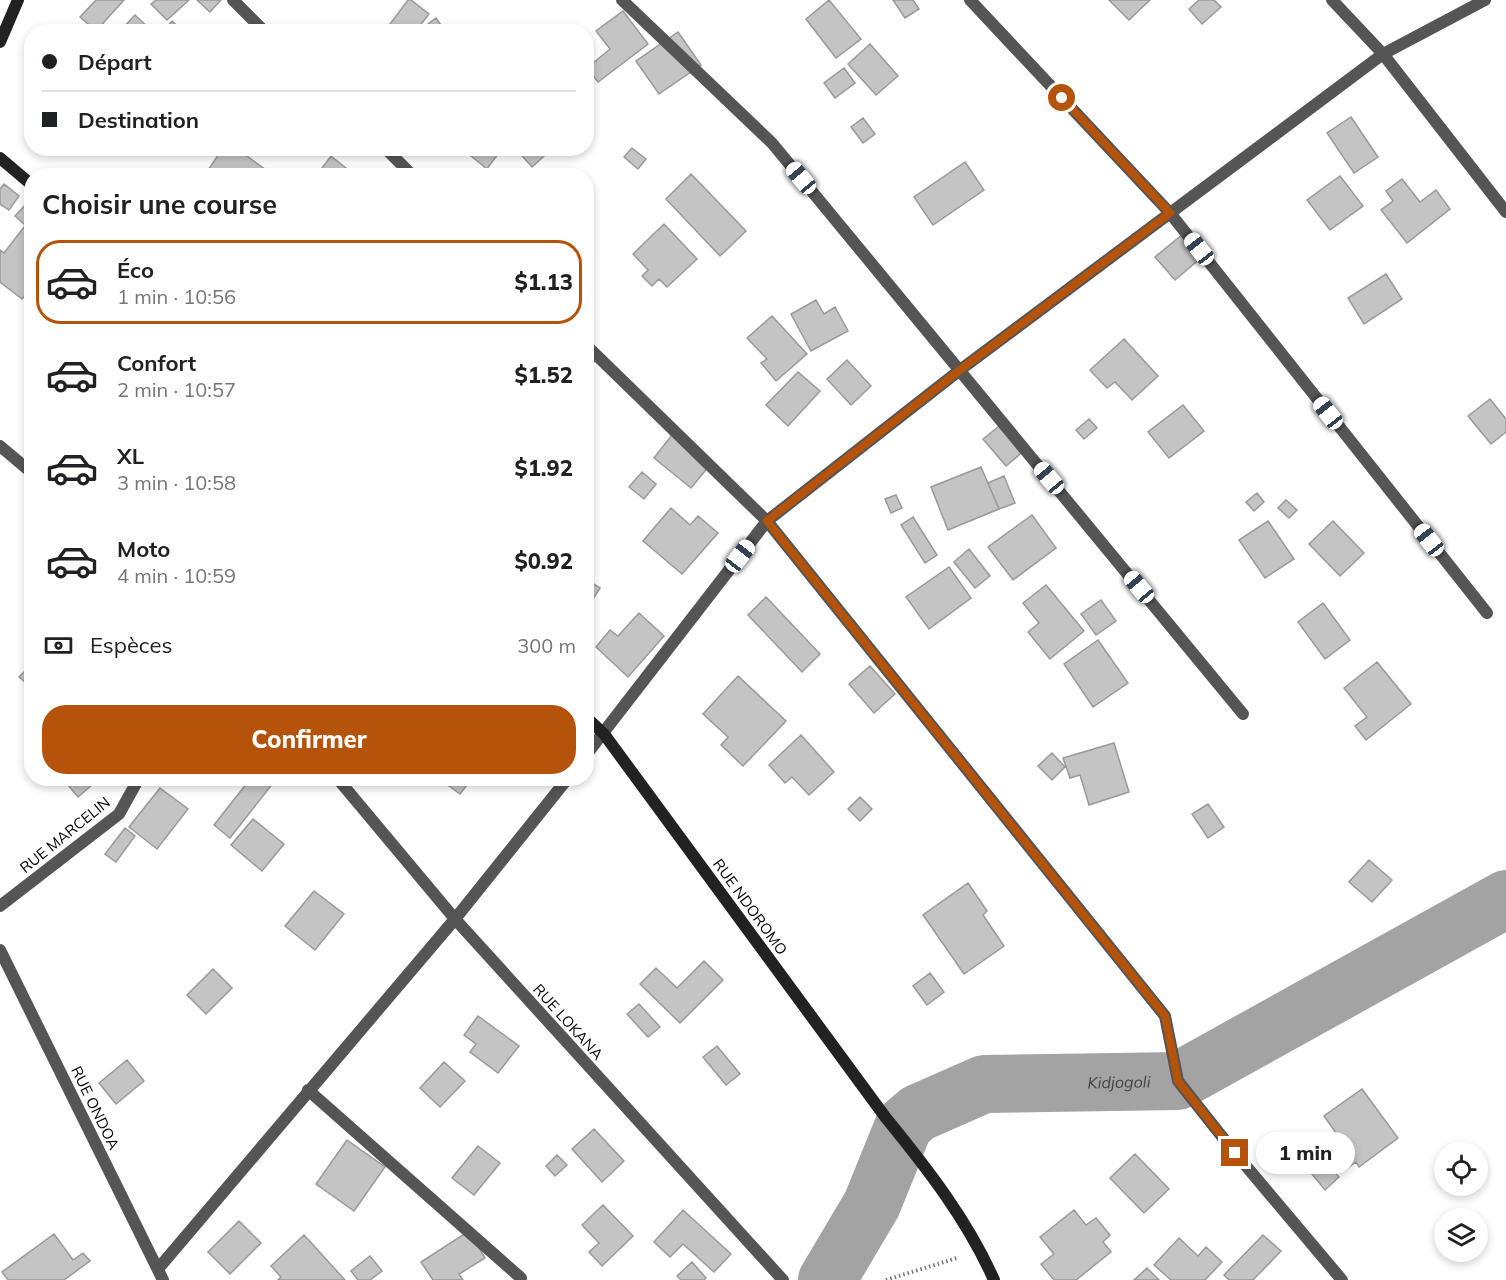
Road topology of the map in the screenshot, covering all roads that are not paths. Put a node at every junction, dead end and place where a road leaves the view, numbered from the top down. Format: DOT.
graph roads {
  1 [pos="18,0"];
  2 [pos="233,0"];
  3 [pos="622,0"];
  4 [pos="970,0"];
  5 [pos="1332,0"];
  6 [pos="1485,0"];
  7 [pos="257,24"];
  8 [pos="0,42"];
  9 [pos="1383,54"];
  10 [pos="393,156"];
  11 [pos="0,158"];
  12 [pos="405,168"];
  13 [pos="24,178"];
  14 [pos="1506,212"];
  15 [pos="1170,213"];
  16 [pos="594,353"];
  17 [pos="960,370"];
  18 [pos="0,446"];
  19 [pos="24,466"];
  20 [pos="767,521"];
  21 [pos="1487,613"];
  22 [pos="1243,714"];
  23 [pos="594,725"];
  24 [pos="604,734"];
  25 [pos="594,746"];
  26 [pos="135,786"];
  27 [pos="344,786"];
  28 [pos="562,786"];
  29 [pos="0,906"];
  30 [pos="455,919"];
  31 [pos="0,950"];
  32 [pos="308,1090"];
  33 [pos="161,1274"];
  34 [pos="521,1278"];
  35 [pos="783,1280"];
  36 [pos="994,1280"];
  37 [pos="1342,1280"];
  1 -- 8 [label="street"];
  2 -- 7 [label="street"];
  3 -- 17 [label="street"];
  4 -- 15 [label="street"];
  5 -- 9 [label="street"];
  6 -- 9 [label="street"];
  9 -- 14 [label="street"];
  9 -- 15 [label="street"];
  10 -- 12 [label="street"];
  11 -- 13 [label="street"];
  15 -- 17 [label="street"];
  15 -- 21 [label="street"];
  16 -- 20 [label="street"];
  17 -- 20 [label="street"];
  17 -- 22 [label="street"];
  18 -- 19 [label="street"];
  20 -- 24 [label="street"];
  20 -- 37 [label="street"];
  23 -- 24 [label="street, RUE NDOROMO"];
  24 -- 25 [label="street"];
  24 -- 36 [label="street, RUE NDOROMO"];
  26 -- 29 [label="street, RUE MARCELIN"];
  27 -- 30 [label="street, RUE LOKANA"];
  28 -- 30 [label="street"];
  30 -- 32 [label="street"];
  30 -- 35 [label="street, RUE LOKANA"];
  31 -- 33 [label="street, RUE ONDOA"];
  32 -- 33 [label="street"];
  32 -- 34 [label="street"];
}
